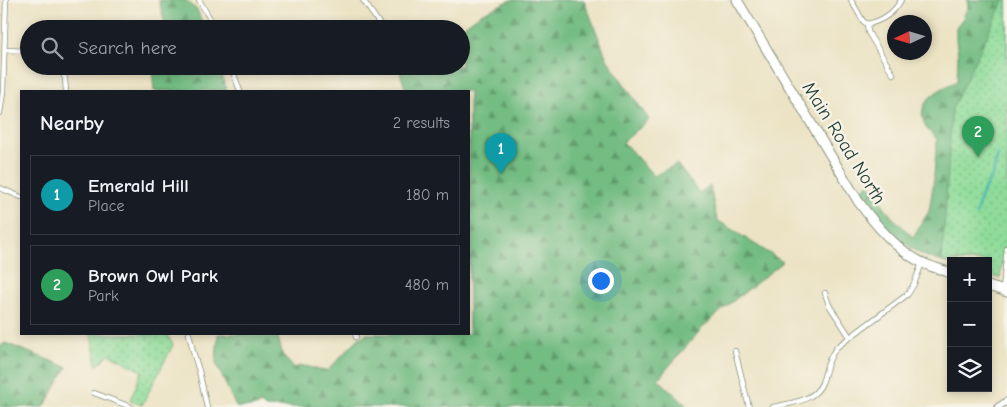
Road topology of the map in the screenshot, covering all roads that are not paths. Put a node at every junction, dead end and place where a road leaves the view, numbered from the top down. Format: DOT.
graph roads {
  1 [pos="6,0"];
  2 [pos="199,0"];
  3 [pos="363,0"];
  4 [pos="737,0"];
  5 [pos="851,0"];
  6 [pos="901,0"];
  7 [pos="211,20"];
  8 [pos="377,20"];
  9 [pos="867,24"];
  10 [pos="5,50"];
  11 [pos="20,51"];
  12 [pos="893,74"];
  13 [pos="64,75"];
  14 [pos="234,75"];
  15 [pos="66,90"];
  16 [pos="240,90"];
  17 [pos="0,113"];
  18 [pos="0,188"];
  19 [pos="20,198"];
  20 [pos="1007,248"];
  21 [pos="922,263"];
  22 [pos="947,272"];
  23 [pos="992,287"];
  24 [pos="1005,291"];
  25 [pos="825,293"];
  26 [pos="189,335"];
  27 [pos="850,337"];
  28 [pos="735,351"];
  29 [pos="94,392"];
  30 [pos="1007,401"];
  31 [pos="130,407"];
  32 [pos="207,407"];
  33 [pos="749,407"];
  34 [pos="773,407"];
  35 [pos="998,407"];
  1 -- 10 [label="street"];
  2 -- 7 [label="street"];
  3 -- 8 [label="street"];
  4 -- 21 [label="highway, Main Road North"];
  5 -- 9 [label="street"];
  6 -- 9 [label="street"];
  9 -- 12 [label="street"];
  10 -- 11 [label="street"];
  10 -- 17 [label="street"];
  13 -- 15 [label="street"];
  14 -- 16 [label="street"];
  18 -- 19 [label="street"];
  20 -- 24 [label="street"];
  21 -- 22 [label="highway, Main Road North"];
  21 -- 27 [label="street"];
  23 -- 24 [label="highway"];
  25 -- 27 [label="street"];
  26 -- 32 [label="street"];
  27 -- 34 [label="street"];
  28 -- 33 [label="street"];
  29 -- 31 [label="street"];
  30 -- 35 [label="street"];
}
